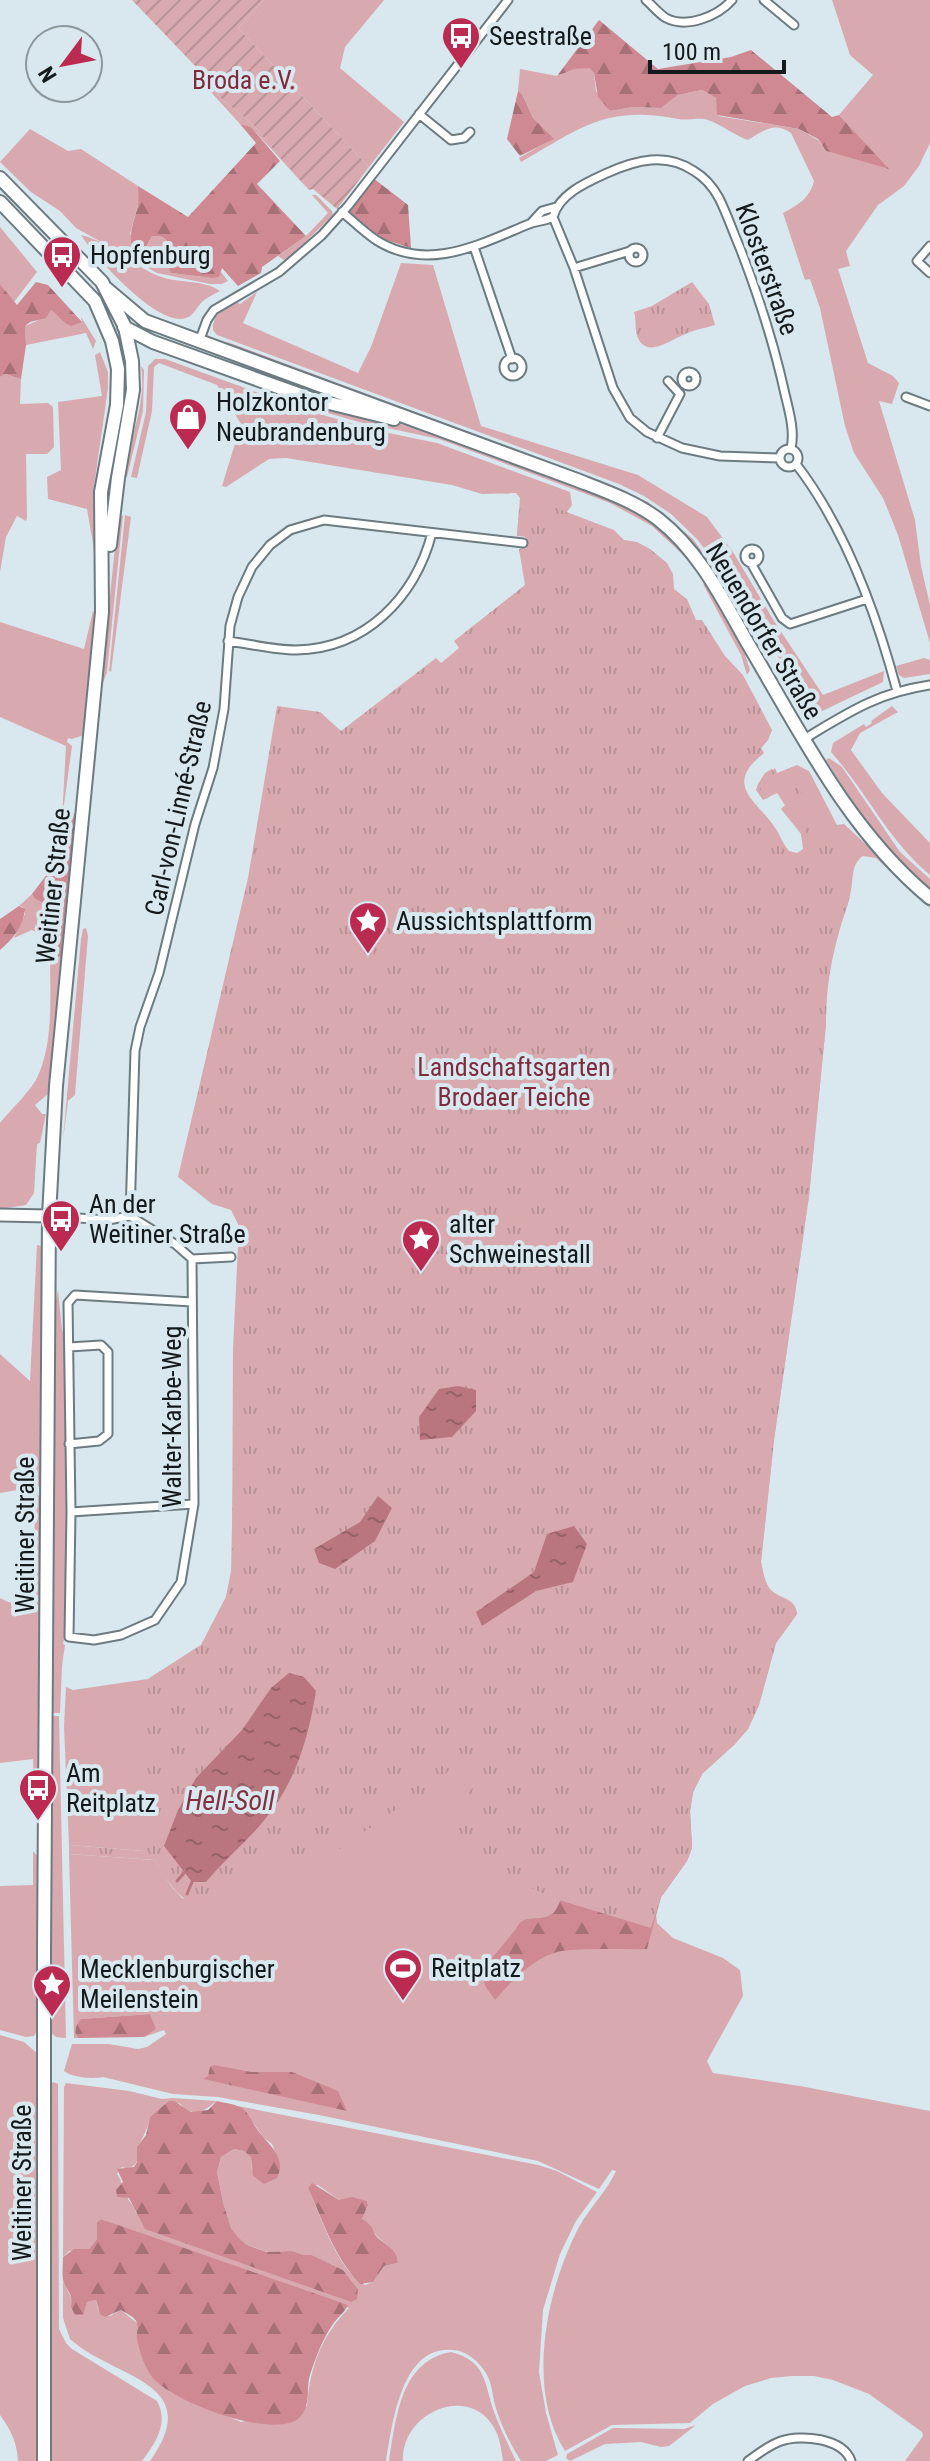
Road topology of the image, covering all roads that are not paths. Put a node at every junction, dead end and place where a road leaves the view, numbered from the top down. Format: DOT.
graph roads {
  1 [pos="508,0"];
  2 [pos="646,0"];
  3 [pos="732,0"];
  4 [pos="764,0"];
  5 [pos="794,25"];
  6 [pos="419,114"];
  7 [pos="470,132"];
  8 [pos="0,178"];
  9 [pos="0,202"];
  10 [pos="556,207"];
  11 [pos="342,212"];
  12 [pos="553,217"];
  13 [pos="531,223"];
  14 [pos="930,246"];
  15 [pos="474,247"];
  16 [pos="630,251"];
  17 [pos="574,268"];
  18 [pos="930,273"];
  19 [pos="107,289"];
  20 [pos="95,301"];
  21 [pos="145,321"];
  22 [pos="125,327"];
  23 [pos="199,342"];
  24 [pos="160,344"];
  25 [pos="114,349"];
  26 [pos="194,356"];
  27 [pos="512,359"];
  28 [pos="132,361"];
  29 [pos="668,381"];
  30 [pos="685,385"];
  31 [pos="680,394"];
  32 [pos="906,397"];
  33 [pos="930,406"];
  34 [pos="417,422"];
  35 [pos="657,438"];
  36 [pos="791,448"];
  37 [pos="780,458"];
  38 [pos="796,464"];
  39 [pos="432,533"];
  40 [pos="523,543"];
  41 [pos="751,563"];
  42 [pos="867,599"];
  43 [pos="102,612"];
  44 [pos="228,641"];
  45 [pos="930,685"];
  46 [pos="897,691"];
  47 [pos="804,739"];
  48 [pos="930,898"];
  49 [pos="0,1215"];
  50 [pos="49,1216"];
  51 [pos="130,1216"];
  52 [pos="231,1257"];
  53 [pos="192,1259"];
  54 [pos="192,1302"];
  55 [pos="69,1347"];
  56 [pos="69,1444"];
  57 [pos="194,1504"];
  58 [pos="71,1512"];
  59 [pos="44,2461"];
  60 [pos="748,2461"];
  61 [pos="851,2461"];
  1 -- 6 [label="street"];
  2 -- 3 [label="street"];
  4 -- 5 [label="street"];
  6 -- 7 [label="street"];
  6 -- 11 [label="street"];
  8 -- 19 [label="main road, Weitiner Straße"];
  9 -- 20 [label="main road, Weitiner Straße"];
  10 -- 12 [label="street"];
  10 -- 13 [label="street, Klosterstraße"];
  10 -- 36 [label="street, Klosterstraße"];
  11 -- 15 [label="street, Klosterstraße"];
  11 -- 23 [label="street"];
  12 -- 13 [label="street, Klosterstraße"];
  12 -- 17 [label="street"];
  13 -- 15 [label="street, Klosterstraße"];
  14 -- 18 [label="street"];
  15 -- 27 [label="street"];
  16 -- 17 [label="street"];
  17 -- 35 [label="street"];
  19 -- 21 [label="main road, Neuendorfer Straße"];
  19 -- 22 [label="main road, Weitiner Straße"];
  20 -- 22 [label="main road, Neuendorfer Straße"];
  20 -- 25 [label="main road, Weitiner Straße"];
  21 -- 22 [label="main road"];
  21 -- 23 [label="main road, Neuendorfer Straße"];
  22 -- 24 [label="main road, Neuendorfer Straße"];
  22 -- 25 [label="main road"];
  22 -- 28 [label="main road, Weitiner Straße"];
  23 -- 26 [label="main road"];
  23 -- 34 [label="main road, Neuendorfer Straße"];
  24 -- 26 [label="main road, Neuendorfer Straße"];
  24 -- 28 [label="main road"];
  25 -- 43 [label="main road, Weitiner Straße"];
  26 -- 34 [label="main road, Neuendorfer Straße"];
  28 -- 43 [label="main road, Weitiner Straße"];
  29 -- 31 [label="street"];
  30 -- 31 [label="street"];
  31 -- 35 [label="street"];
  32 -- 33 [label="street"];
  34 -- 47 [label="main road, Neuendorfer Straße"];
  35 -- 37 [label="street"];
  36 -- 37 [label="street"];
  36 -- 38 [label="street, Klosterstraße"];
  37 -- 38 [label="street"];
  38 -- 42 [label="street, Klosterstraße"];
  39 -- 40 [label="street, Carl-von-Linné-Straße"];
  39 -- 44 [label="street"];
  39 -- 44 [label="street, Carl-von-Linné-Straße"];
  41 -- 42 [label="street"];
  42 -- 46 [label="street, Klosterstraße"];
  43 -- 50 [label="main road, Weitiner Straße"];
  44 -- 51 [label="street, Carl-von-Linné-Straße"];
  45 -- 46 [label="street"];
  46 -- 47 [label="street"];
  47 -- 48 [label="main road, Neuendorfer Straße"];
  49 -- 50 [label="main road"];
  50 -- 51 [label="street"];
  50 -- 59 [label="main road, Weitiner Straße"];
  51 -- 53 [label="street"];
  52 -- 53 [label="street"];
  53 -- 54 [label="street, Walter-Karbe-Weg"];
  54 -- 55 [label="street"];
  54 -- 57 [label="street, Walter-Karbe-Weg"];
  55 -- 56 [label="street"];
  55 -- 56 [label="street"];
  56 -- 58 [label="street"];
  57 -- 58 [label="street"];
  57 -- 58 [label="street, Walter-Karbe-Weg"];
  60 -- 61 [label="street"];
}
